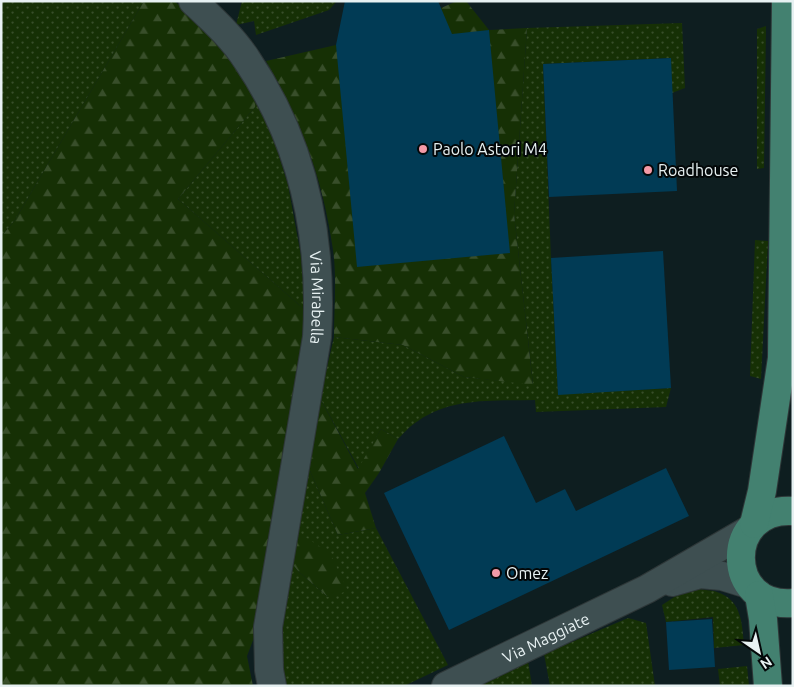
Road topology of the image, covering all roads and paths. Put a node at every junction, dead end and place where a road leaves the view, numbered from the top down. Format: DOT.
graph roads {
  1 [pos="193,1"];
  2 [pos="786,1"];
  3 [pos="782,358"];
  4 [pos="793,419"];
  5 [pos="793,511"];
  6 [pos="751,527"];
  7 [pos="647,589"];
  8 [pos="754,590"];
  9 [pos="793,603"];
  10 [pos="272,686"];
  11 [pos="446,686"];
  12 [pos="768,686"];
  1 -- 10 [label="street, Via Mirabella"];
  2 -- 3 [label="main road"];
  3 -- 4 [label="main road"];
  3 -- 6 [label="main road"];
  5 -- 6 [label="main road"];
  6 -- 7 [label="street, Via Maggiate"];
  6 -- 8 [label="main road"];
  7 -- 8 [label="street, Via Maggiate"];
  7 -- 11 [label="street, Via Maggiate"];
  8 -- 9 [label="main road"];
  8 -- 12 [label="main road"];
}
